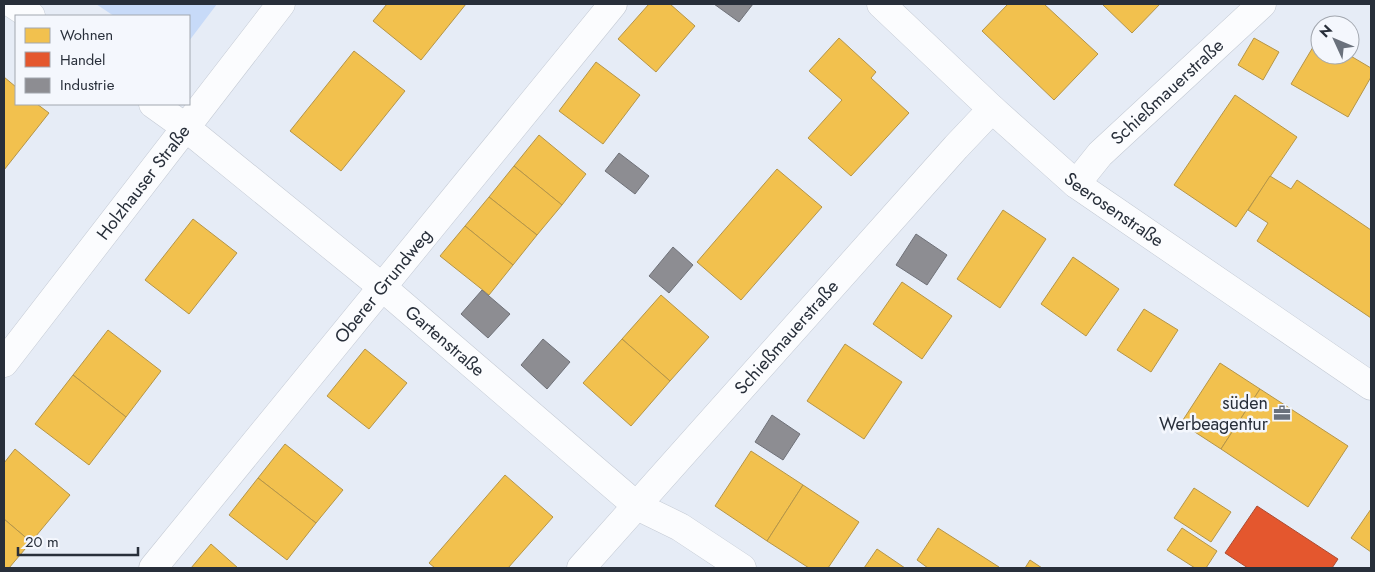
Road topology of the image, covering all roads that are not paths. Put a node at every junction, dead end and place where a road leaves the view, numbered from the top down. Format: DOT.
graph roads {
  1 [pos="14,4"];
  2 [pos="281,4"];
  3 [pos="613,4"];
  4 [pos="881,4"];
  5 [pos="1262,4"];
  6 [pos="30,15"];
  7 [pos="154,105"];
  8 [pos="992,109"];
  9 [pos="185,127"];
  10 [pos="1076,184"];
  11 [pos="382,287"];
  12 [pos="4,363"];
  13 [pos="1371,386"];
  14 [pos="637,506"];
  15 [pos="153,568"];
  16 [pos="581,568"];
  17 [pos="742,568"];
  1 -- 6 [label="street"];
  2 -- 9 [label="street, Holzhauser Straße"];
  3 -- 11 [label="street, Oberer Grundweg"];
  4 -- 8 [label="street, Seerosenstraße"];
  5 -- 10 [label="street, Schießmauerstraße"];
  7 -- 9 [label="street, Gartenstraße"];
  8 -- 10 [label="street, Seerosenstraße"];
  8 -- 14 [label="street, Schießmauerstraße"];
  9 -- 11 [label="street, Gartenstraße"];
  9 -- 12 [label="street, Holzhauser Straße"];
  10 -- 13 [label="street, Seerosenstraße"];
  11 -- 14 [label="street, Gartenstraße"];
  11 -- 15 [label="street, Oberer Grundweg"];
  14 -- 16 [label="street, Schießmauerstraße"];
  14 -- 17 [label="street, Gartenstraße"];
}
